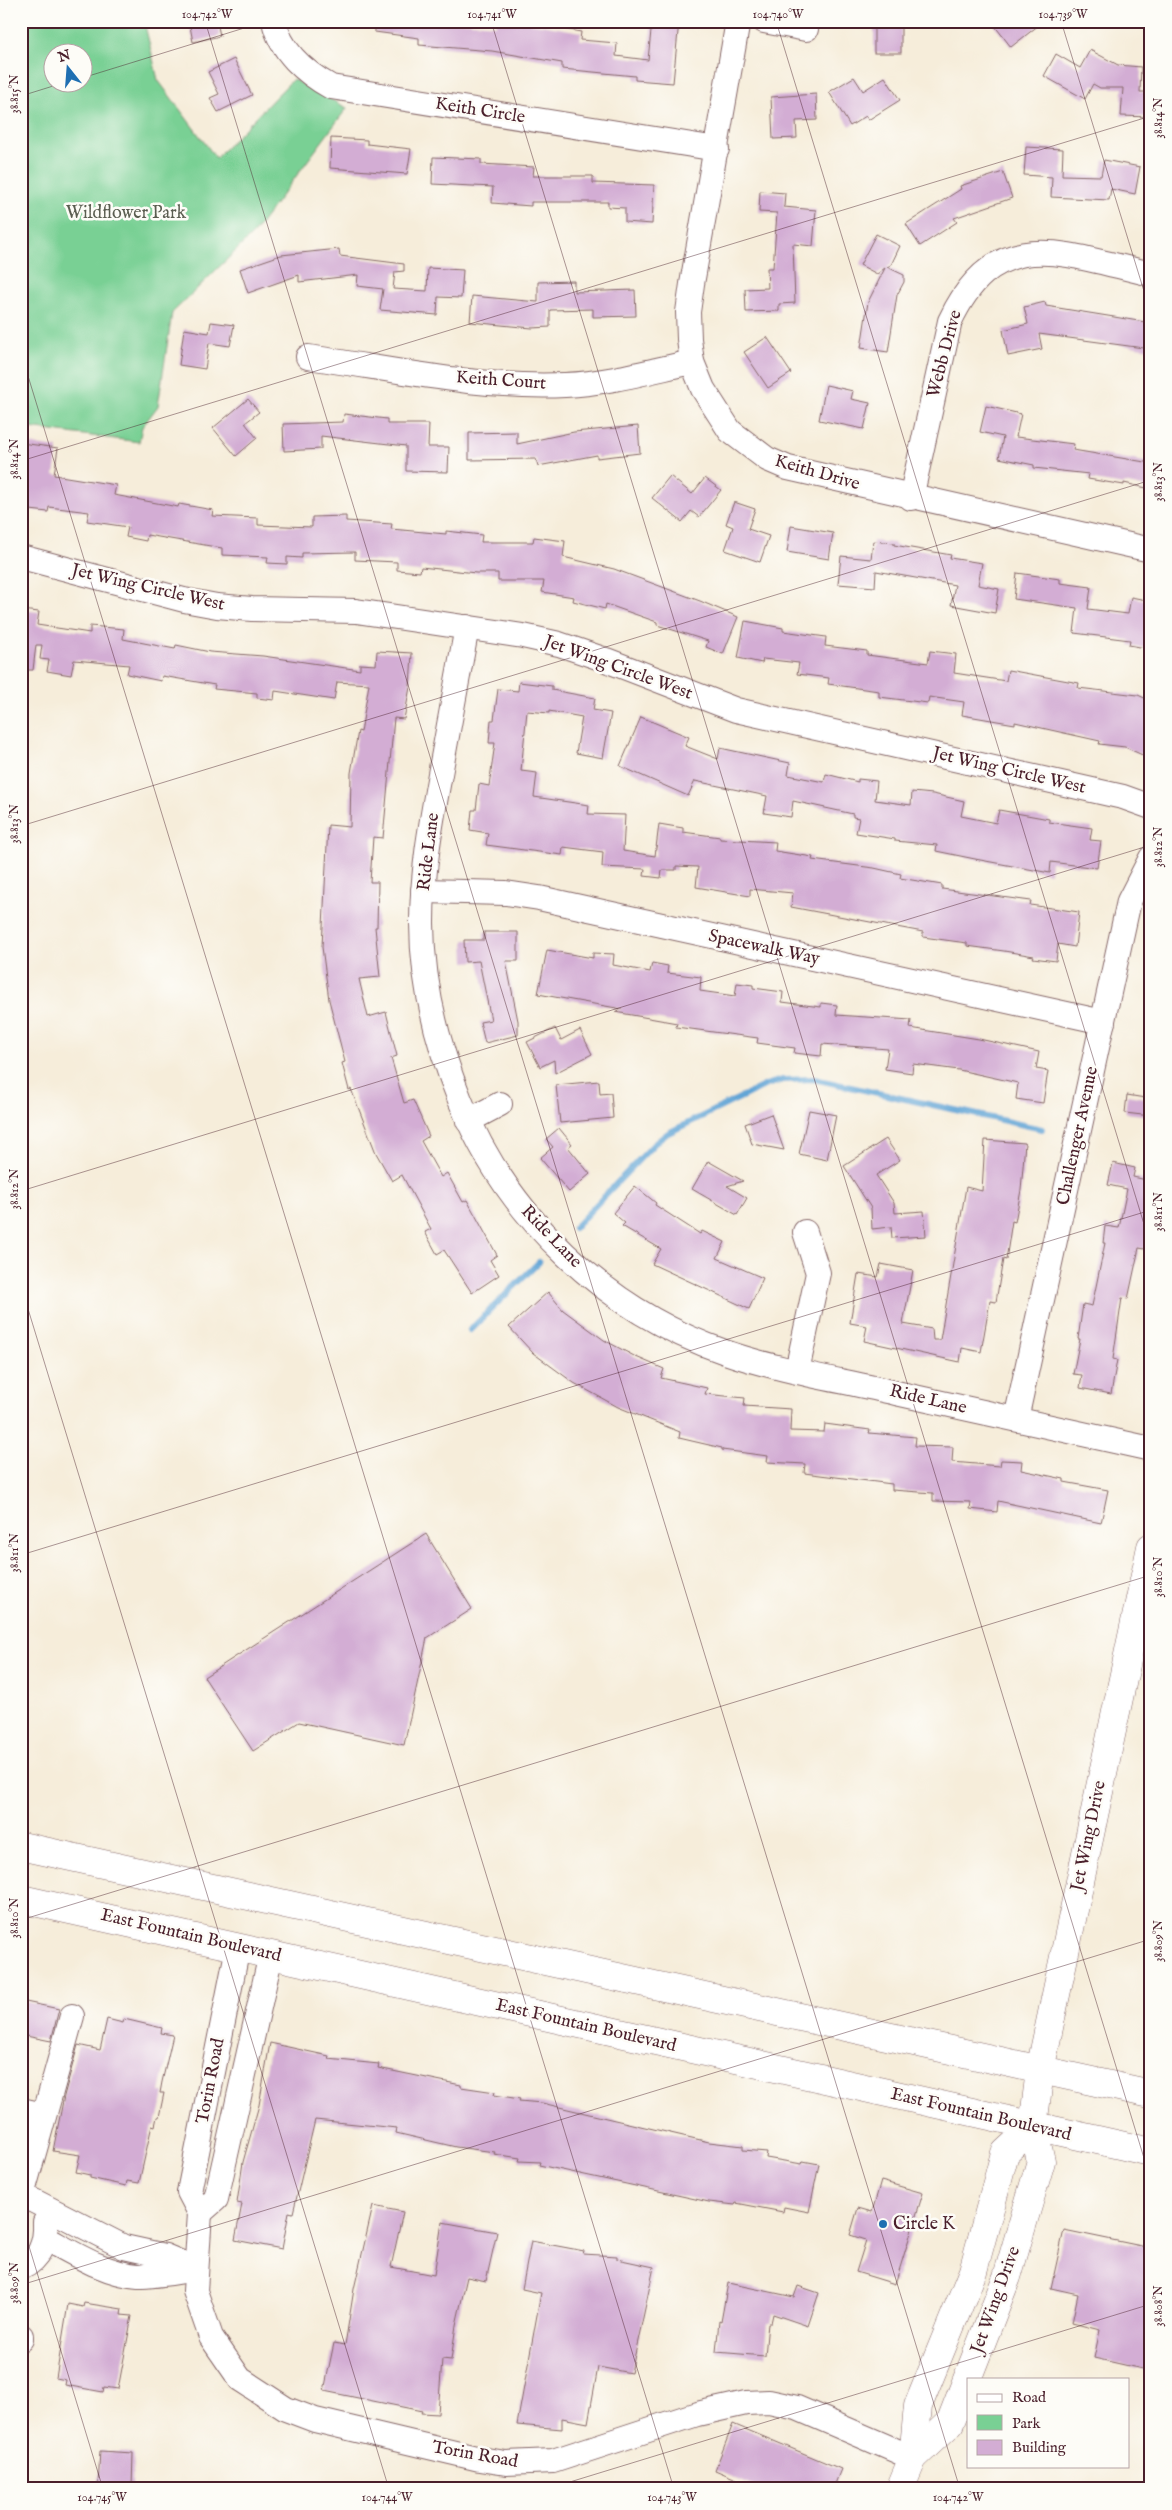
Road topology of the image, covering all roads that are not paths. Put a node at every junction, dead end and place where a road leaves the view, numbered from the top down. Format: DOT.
graph roads {
  1 [pos="274,21"];
  2 [pos="738,21"];
  3 [pos="764,21"];
  4 [pos="806,29"];
  5 [pos="717,149"];
  6 [pos="1151,274"];
  7 [pos="308,357"];
  8 [pos="692,362"];
  9 [pos="911,498"];
  10 [pos="1151,550"];
  11 [pos="21,557"];
  12 [pos="467,627"];
  13 [pos="1151,807"];
  14 [pos="1151,858"];
  15 [pos="423,891"];
  16 [pos="1103,1022"];
  17 [pos="500,1104"];
  18 [pos="468,1121"];
  19 [pos="805,1232"];
  20 [pos="797,1371"];
  21 [pos="1016,1419"];
  22 [pos="1151,1449"];
  23 [pos="1151,1547"];
  24 [pos="21,1846"];
  25 [pos="21,1899"];
  26 [pos="238,1947"];
  27 [pos="271,1954"];
  28 [pos="72,2016"];
  29 [pos="1040,2070"];
  30 [pos="1151,2094"];
  31 [pos="21,2110"];
  32 [pos="44,2115"];
  33 [pos="1033,2127"];
  34 [pos="1151,2152"];
  35 [pos="26,2195"];
  36 [pos="200,2213"];
  37 [pos="45,2238"];
  38 [pos="104,2238"];
  39 [pos="95,2263"];
  40 [pos="21,2268"];
  41 [pos="196,2269"];
  42 [pos="968,2378"];
  43 [pos="967,2379"];
  44 [pos="913,2458"];
  45 [pos="900,2489"];
  1 -- 5 [label="street, Keith Circle"];
  2 -- 5 [label="street, Keith Drive"];
  3 -- 4 [label="street"];
  5 -- 8 [label="street, Keith Drive"];
  6 -- 9 [label="street, Webb Drive"];
  7 -- 8 [label="street, Keith Court"];
  8 -- 9 [label="street, Keith Drive"];
  9 -- 10 [label="street, Keith Drive"];
  11 -- 12 [label="street, Jet Wing Circle West"];
  12 -- 13 [label="street, Jet Wing Circle West"];
  12 -- 15 [label="street, Ride Lane"];
  14 -- 16 [label="street, Challenger Avenue"];
  15 -- 16 [label="street, Spacewalk Way"];
  15 -- 18 [label="street, Ride Lane"];
  16 -- 21 [label="street, Challenger Avenue"];
  17 -- 18 [label="street"];
  18 -- 20 [label="street, Ride Lane"];
  19 -- 20 [label="street"];
  20 -- 21 [label="street, Ride Lane"];
  21 -- 22 [label="street, Ride Lane"];
  23 -- 29 [label="main road, Jet Wing Drive"];
  24 -- 29 [label="main road"];
  25 -- 26 [label="main road, East Fountain Boulevard"];
  26 -- 27 [label="main road, East Fountain Boulevard"];
  26 -- 36 [label="street, Torin Road"];
  27 -- 33 [label="main road, East Fountain Boulevard"];
  27 -- 36 [label="street, Torin Road"];
  28 -- 32 [label="street"];
  29 -- 30 [label="main road"];
  29 -- 33 [label="main road, Jet Wing Drive"];
  31 -- 32 [label="street"];
  32 -- 35 [label="street"];
  33 -- 34 [label="main road, East Fountain Boulevard"];
  33 -- 42 [label="main road, Jet Wing Drive"];
  33 -- 44 [label="main road, Jet Wing Drive"];
  35 -- 37 [label="street"];
  35 -- 38 [label="street"];
  36 -- 41 [label="street, Torin Road"];
  37 -- 39 [label="street"];
  37 -- 40 [label="street"];
  38 -- 39 [label="street"];
  38 -- 41 [label="street"];
  39 -- 41 [label="street"];
  41 -- 44 [label="street, Torin Road"];
  43 -- 44 [label="main road, Jet Wing Drive"];
  44 -- 45 [label="main road, Jet Wing Drive"];
}
